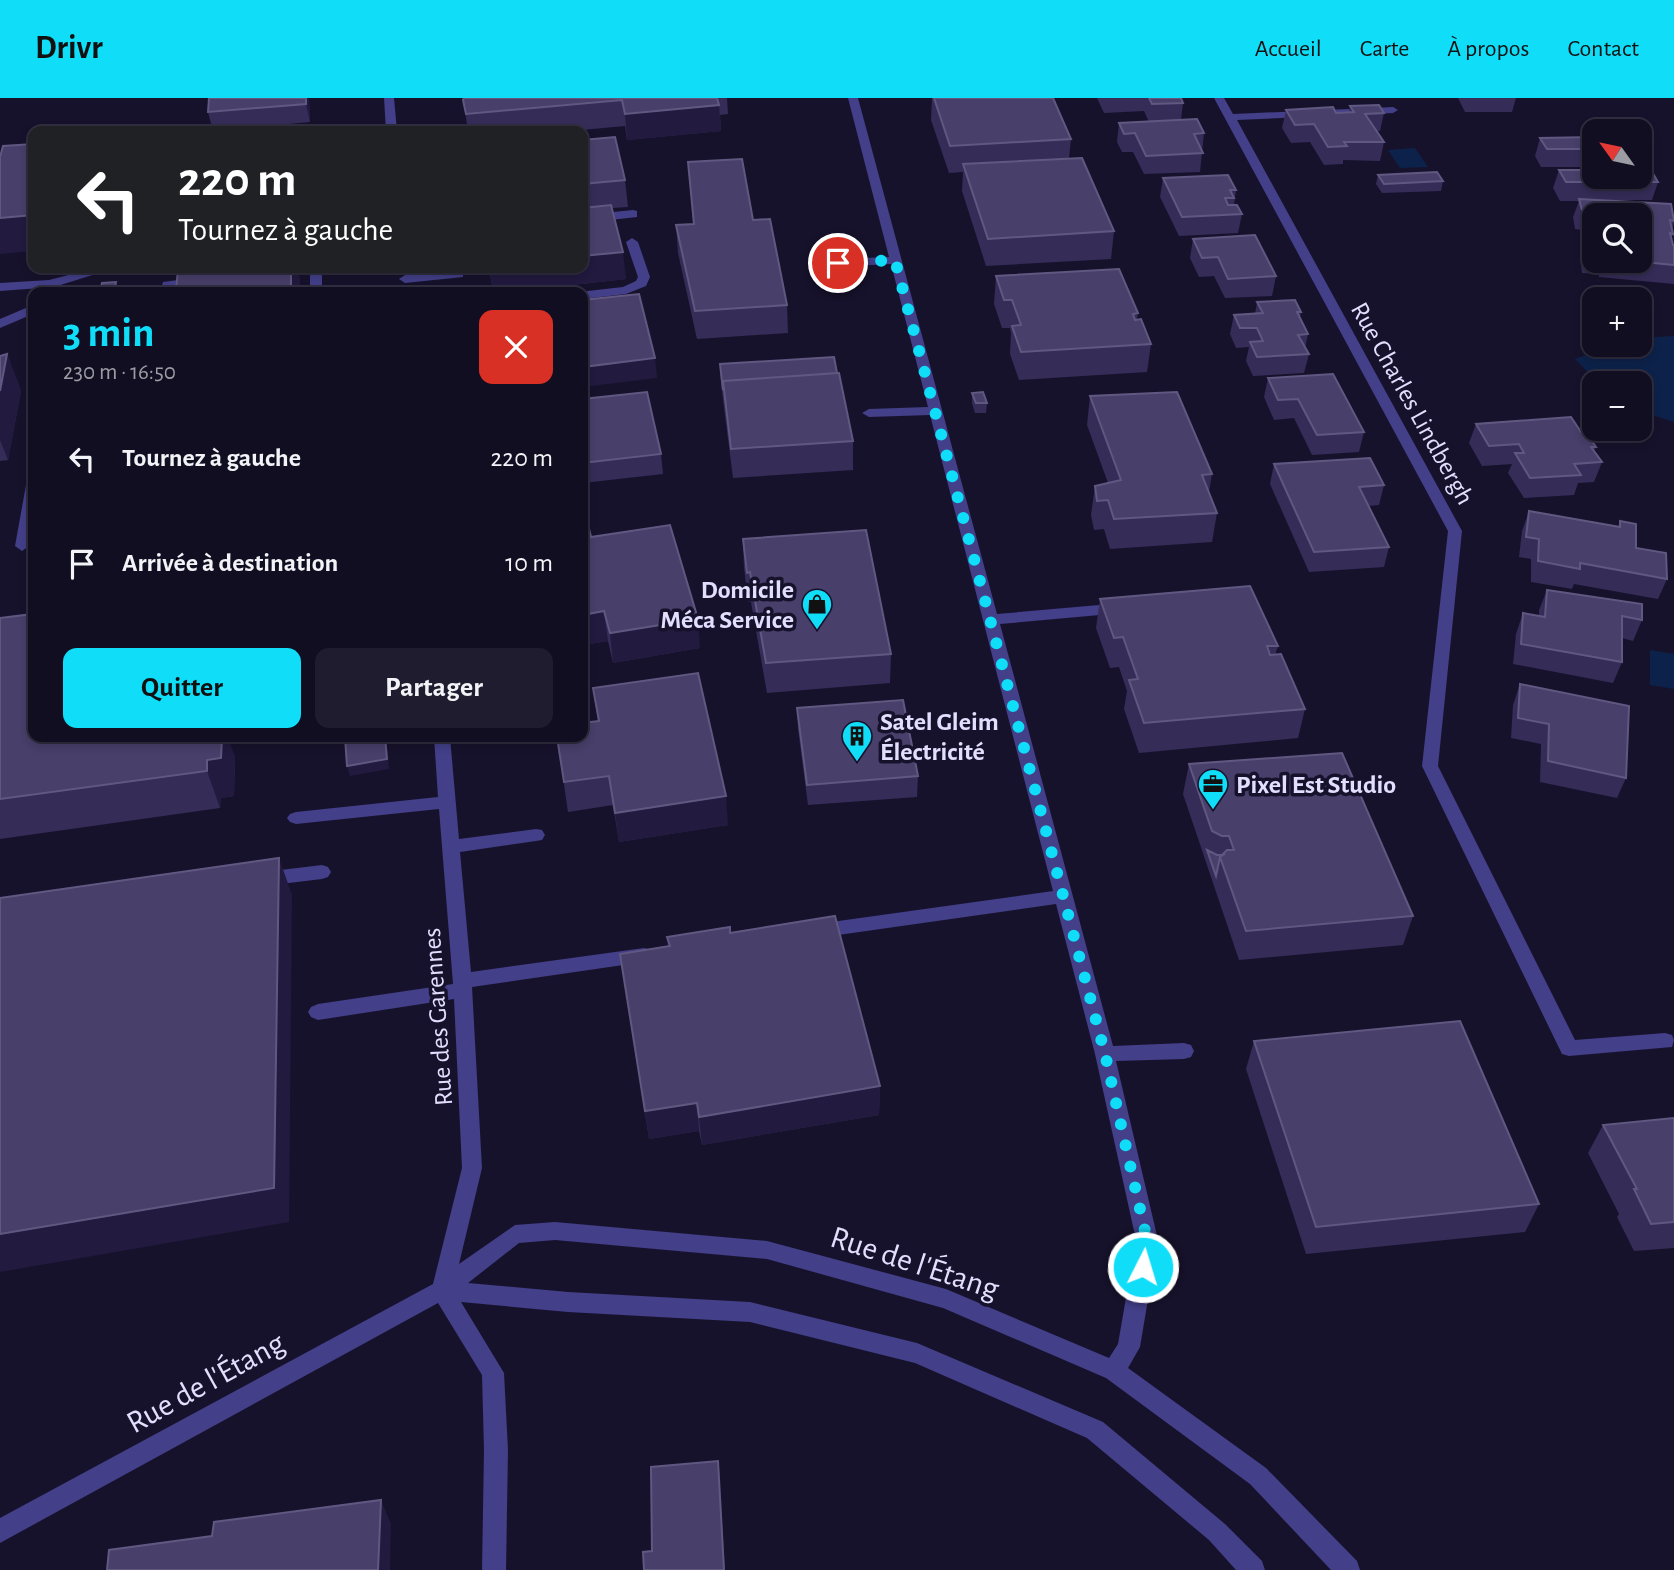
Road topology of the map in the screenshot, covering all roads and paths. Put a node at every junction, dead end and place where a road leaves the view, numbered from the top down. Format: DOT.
graph roads {
  1 [pos="389,98"];
  2 [pos="853,98"];
  3 [pos="1219,98"];
  4 [pos="1393,110"];
  5 [pos="1229,117"];
  6 [pos="392,126"];
  7 [pos="633,214"];
  8 [pos="588,218"];
  9 [pos="632,242"];
  10 [pos="895,260"];
  11 [pos="814,264"];
  12 [pos="93,273"];
  13 [pos="268,273"];
  14 [pos="259,274"];
  15 [pos="459,274"];
  16 [pos="219,279"];
  17 [pos="405,280"];
  18 [pos="0,287"];
  19 [pos="49,287"];
  20 [pos="167,287"];
  21 [pos="28,288"];
  22 [pos="588,294"];
  23 [pos="28,311"];
  24 [pos="0,324"];
  25 [pos="935,411"];
  26 [pos="869,413"];
  27 [pos="28,513"];
  28 [pos="22,546"];
  29 [pos="1132,607"];
  30 [pos="990,620"];
  31 [pos="442,742"];
  32 [pos="447,802"];
  33 [pos="296,818"];
  34 [pos="536,835"];
  35 [pos="451,847"];
  36 [pos="322,872"];
  37 [pos="241,882"];
  38 [pos="1063,896"];
  39 [pos="801,933"];
  40 [pos="668,952"];
  41 [pos="462,986"];
  42 [pos="318,1012"];
  43 [pos="1665,1041"];
  44 [pos="1184,1051"];
  45 [pos="1105,1054"];
  46 [pos="442,1290"];
  47 [pos="1114,1371"];
  48 [pos="0,1531"];
  49 [pos="494,1570"];
  50 [pos="1253,1570"];
  51 [pos="1348,1570"];
  1 -- 6 [label="street"];
  2 -- 10 [label="street"];
  3 -- 5 [label="street, Rue Charles Lindbergh"];
  4 -- 5 [label="street"];
  5 -- 43 [label="street, Rue Charles Lindbergh"];
  7 -- 8 [label="street"];
  9 -- 22 [label="street"];
  10 -- 11 [label="street"];
  10 -- 25 [label="street"];
  12 -- 19 [label="street"];
  13 -- 14 [label="street"];
  15 -- 17 [label="street"];
  16 -- 20 [label="street"];
  18 -- 21 [label="street"];
  23 -- 24 [label="street"];
  25 -- 26 [label="street"];
  25 -- 30 [label="street"];
  27 -- 28 [label="street"];
  29 -- 30 [label="street"];
  30 -- 38 [label="street"];
  31 -- 32 [label="street, Rue des Garennes"];
  32 -- 33 [label="street"];
  32 -- 35 [label="street, Rue des Garennes"];
  34 -- 35 [label="street"];
  35 -- 41 [label="street, Rue des Garennes"];
  36 -- 37 [label="street"];
  38 -- 39 [label="street"];
  38 -- 45 [label="street"];
  40 -- 41 [label="street"];
  41 -- 42 [label="street"];
  41 -- 46 [label="street, Rue des Garennes"];
  44 -- 45 [label="street"];
  45 -- 47 [label="street"];
  46 -- 47 [label="street, Rue de l'Étang"];
  46 -- 48 [label="street, Rue de l'Étang"];
  46 -- 49 [label="street"];
  46 -- 50 [label="street"];
  47 -- 51 [label="street, Rue de l'Étang"];
}
